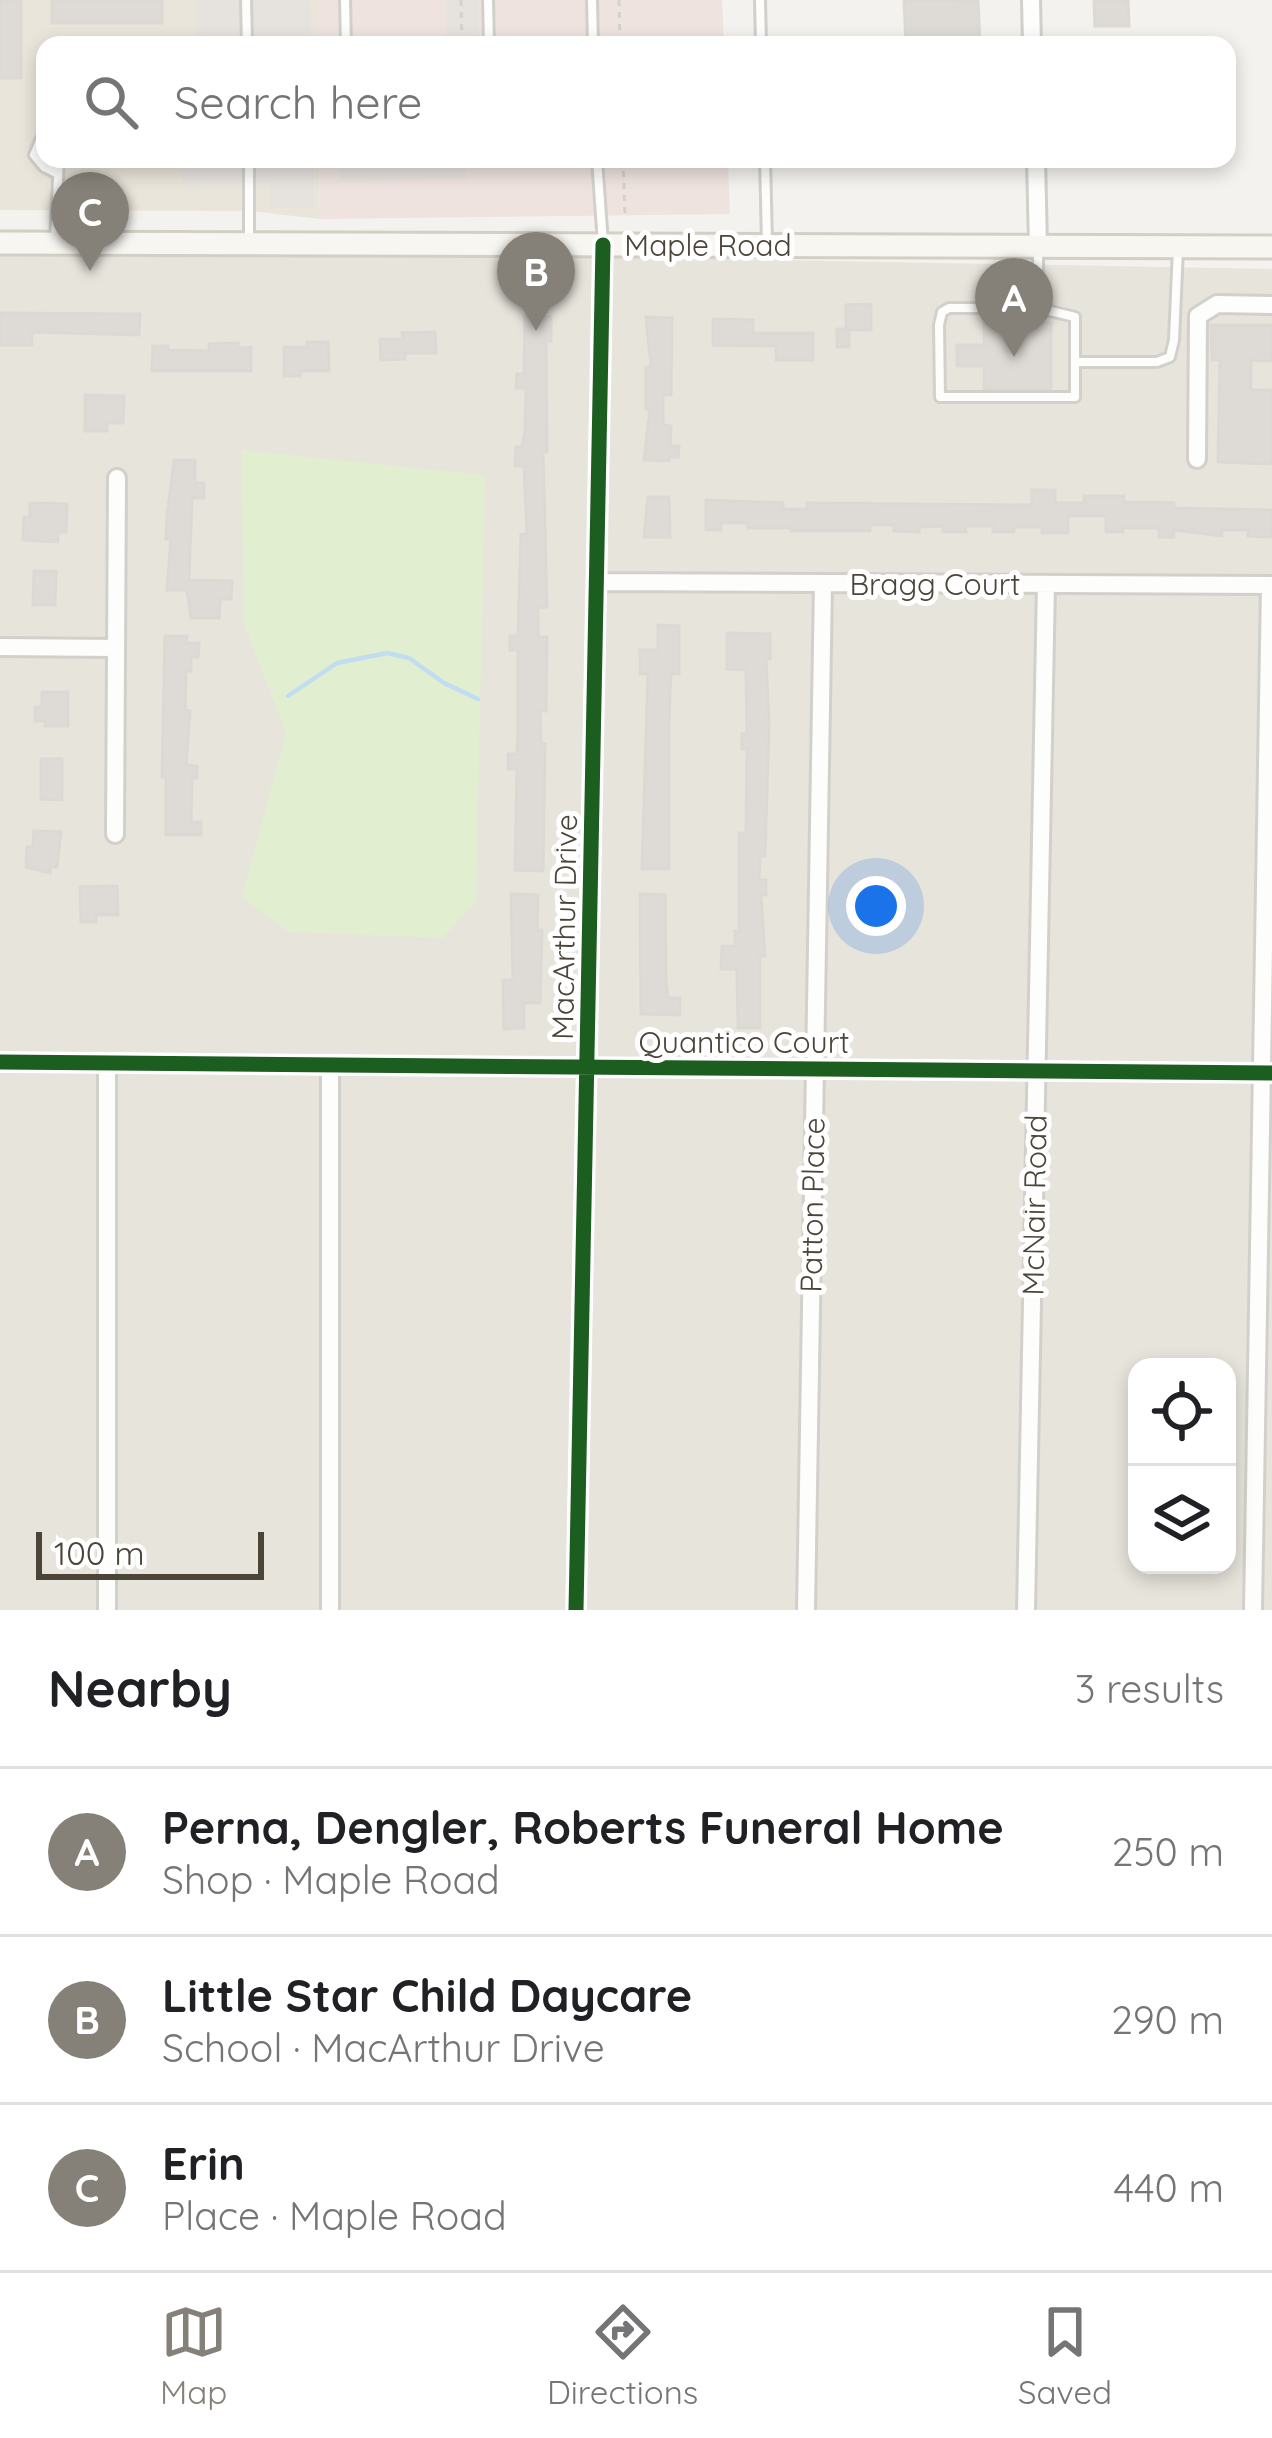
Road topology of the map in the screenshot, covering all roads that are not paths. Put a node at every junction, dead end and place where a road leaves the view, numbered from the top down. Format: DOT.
graph roads {
  1 [pos="246,0"];
  2 [pos="345,0"];
  3 [pos="488,0"];
  4 [pos="592,0"];
  5 [pos="760,0"];
  6 [pos="1031,0"];
  7 [pos="247,36"];
  8 [pos="346,36"];
  9 [pos="489,36"];
  10 [pos="593,36"];
  11 [pos="761,36"];
  12 [pos="1033,36"];
  13 [pos="46,168"];
  14 [pos="58,168"];
  15 [pos="249,168"];
  16 [pos="598,168"];
  17 [pos="765,168"];
  18 [pos="1036,168"];
  19 [pos="58,174"];
  20 [pos="0,243"];
  21 [pos="55,243"];
  22 [pos="250,244"];
  23 [pos="767,244"];
  24 [pos="603,245"];
  25 [pos="1038,246"];
  26 [pos="1178,246"];
  27 [pos="1272,247"];
  28 [pos="1272,304"];
  29 [pos="1038,308"];
  30 [pos="1076,362"];
  31 [pos="1197,459"];
  32 [pos="117,478"];
  33 [pos="597,582"];
  34 [pos="823,584"];
  35 [pos="1046,584"];
  36 [pos="1271,585"];
  37 [pos="0,646"];
  38 [pos="115,648"];
  39 [pos="115,833"];
  40 [pos="0,1062"];
  41 [pos="107,1063"];
  42 [pos="331,1065"];
  43 [pos="590,1068"];
  44 [pos="813,1069"];
  45 [pos="1037,1070"];
  46 [pos="1267,1073"];
  47 [pos="107,1610"];
  48 [pos="330,1610"];
  49 [pos="576,1610"];
  50 [pos="806,1610"];
  51 [pos="1026,1610"];
  52 [pos="1253,1610"];
  1 -- 7 [label="lane"];
  2 -- 8 [label="lane"];
  3 -- 9 [label="lane"];
  4 -- 10 [label="lane"];
  5 -- 11 [label="lane"];
  6 -- 12 [label="street"];
  13 -- 19 [label="lane"];
  14 -- 19 [label="lane"];
  15 -- 22 [label="lane"];
  16 -- 24 [label="lane"];
  17 -- 23 [label="lane"];
  18 -- 25 [label="street"];
  19 -- 21 [label="lane"];
  20 -- 21 [label="main road, Maple Road"];
  21 -- 22 [label="main road, Maple Road"];
  22 -- 24 [label="main road, Maple Road"];
  23 -- 24 [label="main road, Maple Road"];
  23 -- 25 [label="main road, Maple Road"];
  24 -- 33 [label="street, MacArthur Drive"];
  25 -- 26 [label="main road, Maple Road"];
  25 -- 29 [label="lane"];
  26 -- 27 [label="main road, Maple Road"];
  26 -- 30 [label="lane"];
  28 -- 31 [label="street"];
  29 -- 30 [label="lane"];
  29 -- 30 [label="lane"];
  32 -- 38 [label="street"];
  33 -- 34 [label="street, Bragg Court"];
  33 -- 43 [label="street, MacArthur Drive"];
  34 -- 35 [label="street, Bragg Court"];
  34 -- 44 [label="street, Patton Place"];
  35 -- 36 [label="street, Bragg Court"];
  35 -- 45 [label="street, McNair Road"];
  36 -- 46 [label="street"];
  37 -- 38 [label="street"];
  38 -- 39 [label="street"];
  40 -- 41 [label="street, Quantico Court"];
  41 -- 42 [label="street, Quantico Court"];
  41 -- 47 [label="street"];
  42 -- 43 [label="street, Quantico Court"];
  42 -- 48 [label="street"];
  43 -- 44 [label="street, Quantico Court"];
  43 -- 49 [label="street, MacArthur Drive"];
  44 -- 45 [label="street, Quantico Court"];
  44 -- 50 [label="street, Patton Place"];
  45 -- 46 [label="street, Quantico Court"];
  45 -- 51 [label="street, McNair Road"];
  46 -- 52 [label="street"];
}
